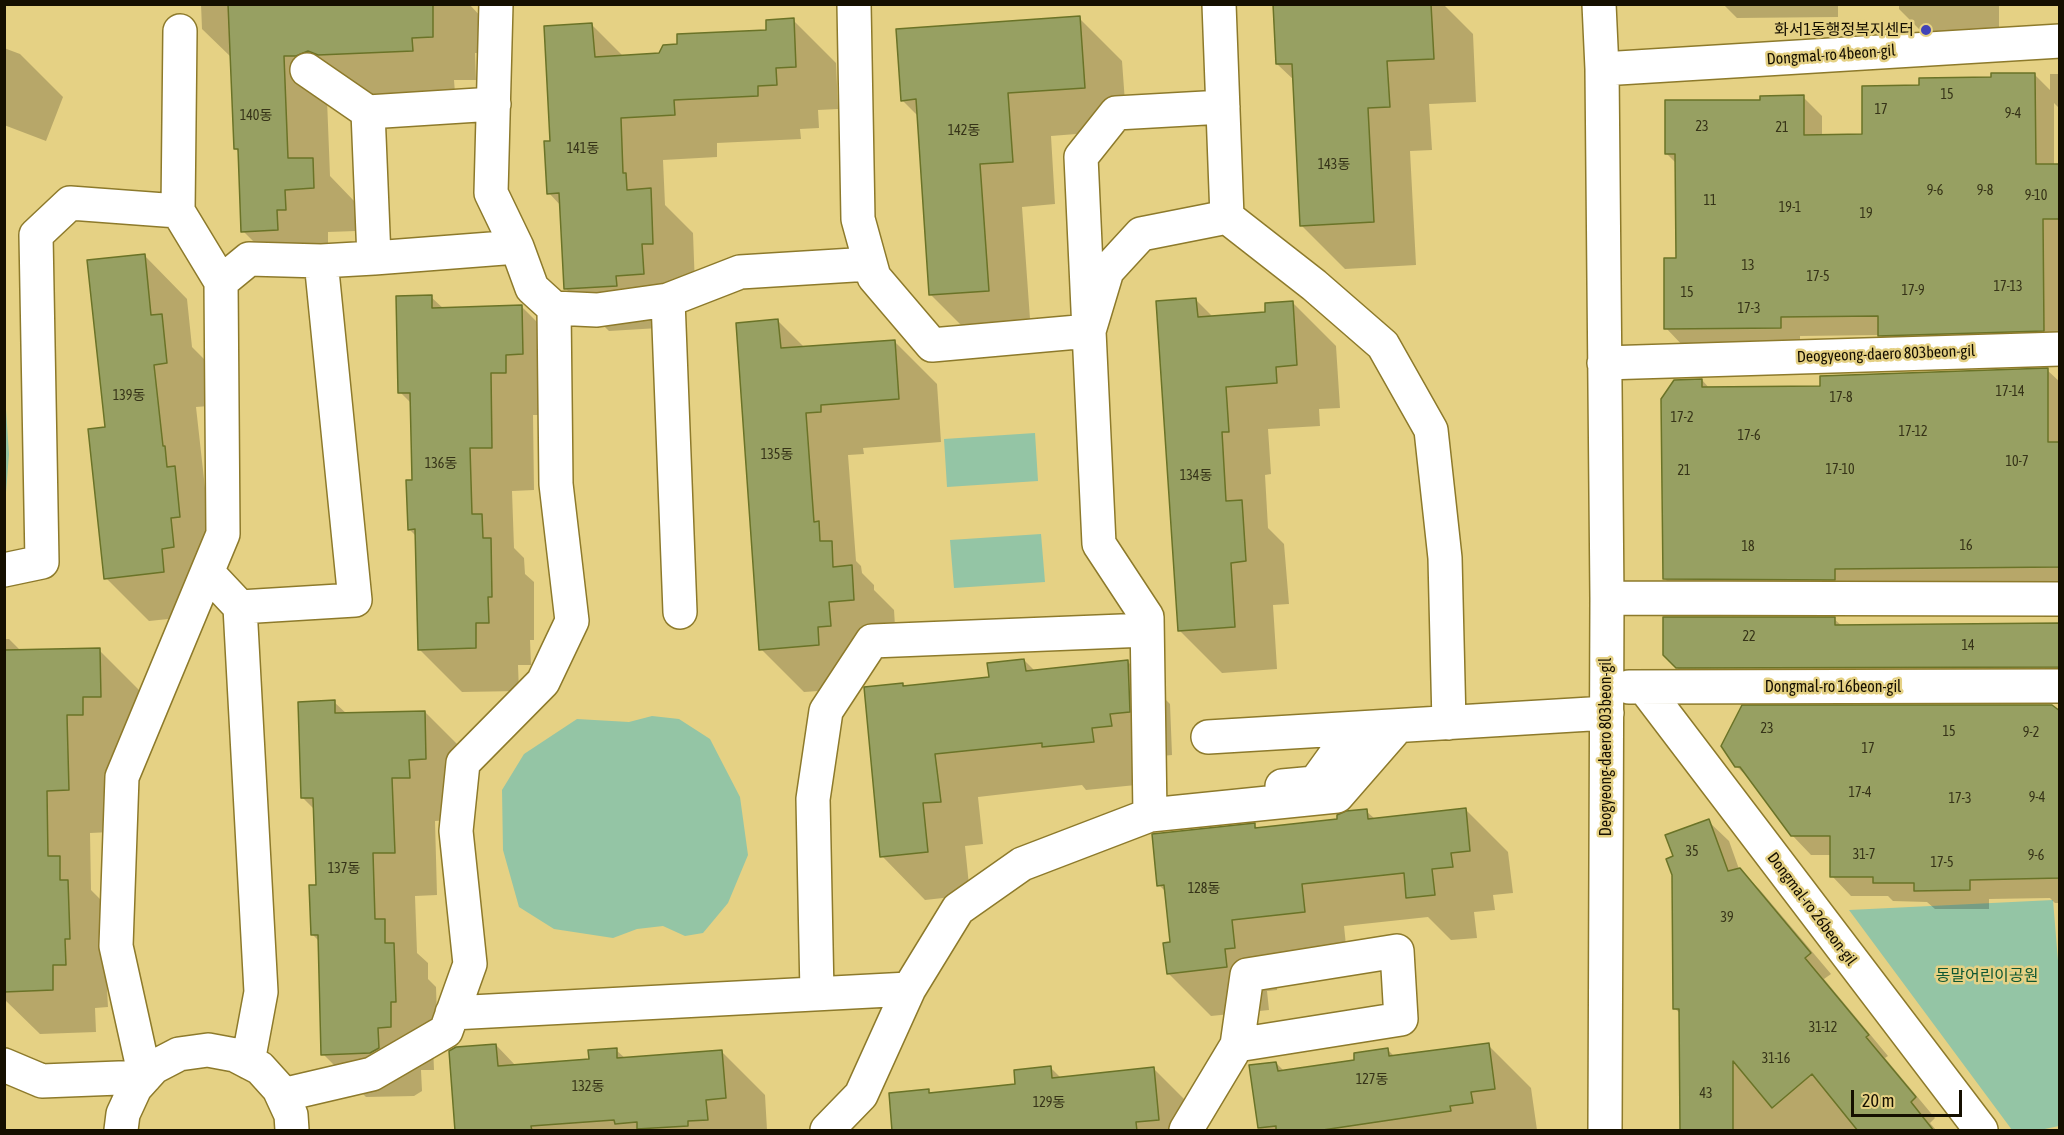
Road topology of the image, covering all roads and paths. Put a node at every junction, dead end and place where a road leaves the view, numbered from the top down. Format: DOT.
graph roads {
  1 [pos="496,4"];
  2 [pos="854,4"];
  3 [pos="1219,4"];
  4 [pos="1599,4"];
  5 [pos="180,31"];
  6 [pos="2060,41"];
  7 [pos="1602,69"];
  8 [pos="307,70"];
  9 [pos="494,104"];
  10 [pos="1223,107"];
  11 [pos="368,112"];
  12 [pos="178,211"];
  13 [pos="1227,217"];
  14 [pos="517,247"];
  15 [pos="374,258"];
  16 [pos="321,261"];
  17 [pos="870,264"];
  18 [pos="221,282"];
  19 [pos="668,300"];
  20 [pos="554,308"];
  21 [pos="1089,331"];
  22 [pos="2060,349"];
  23 [pos="1604,363"];
  24 [pos="4,570"];
  25 [pos="208,573"];
  26 [pos="1606,598"];
  27 [pos="2060,599"];
  28 [pos="240,607"];
  29 [pos="680,612"];
  30 [pos="1147,630"];
  31 [pos="2060,686"];
  32 [pos="1644,687"];
  33 [pos="1607,700"];
  34 [pos="1449,723"];
  35 [pos="1398,726"];
  36 [pos="1354,729"];
  37 [pos="1208,737"];
  38 [pos="1211,792"];
  39 [pos="1150,815"];
  40 [pos="909,988"];
  41 [pos="817,994"];
  42 [pos="452,1013"];
  43 [pos="1238,1045"];
  44 [pos="248,1062"];
  45 [pos="4,1065"];
  46 [pos="145,1077"];
  47 [pos="282,1095"];
  48 [pos="121,1131"];
  49 [pos="292,1131"];
  50 [pos="826,1131"];
  51 [pos="1186,1131"];
  52 [pos="1605,1131"];
  53 [pos="1981,1131"];
  1 -- 9 [label="street"];
  2 -- 17 [label="street"];
  3 -- 10 [label="street"];
  4 -- 7 [label="street, Deogyeong-daero 803beon-gil"];
  5 -- 12 [label="street"];
  6 -- 7 [label="street, Dongmal-ro 4beon-gil"];
  7 -- 23 [label="street, Deogyeong-daero 803beon-gil"];
  8 -- 11 [label="street"];
  9 -- 11 [label="street"];
  9 -- 14 [label="street"];
  10 -- 13 [label="street"];
  10 -- 21 [label="street"];
  11 -- 15 [label="street"];
  12 -- 18 [label="street"];
  12 -- 24 [label="street"];
  13 -- 21 [label="street"];
  13 -- 34 [label="street"];
  14 -- 15 [label="street"];
  14 -- 20 [label="street"];
  15 -- 16 [label="street"];
  16 -- 18 [label="street"];
  16 -- 28 [label="street"];
  17 -- 19 [label="street"];
  17 -- 21 [label="street"];
  18 -- 25 [label="street"];
  19 -- 20 [label="street"];
  19 -- 29 [label="street"];
  20 -- 42 [label="street"];
  21 -- 30 [label="street"];
  22 -- 23 [label="street, Deogyeong-daero 803beon-gil"];
  23 -- 26 [label="street, Deogyeong-daero 803beon-gil"];
  25 -- 28 [label="street"];
  25 -- 46 [label="street"];
  26 -- 27 [label="street"];
  26 -- 33 [label="street, Deogyeong-daero 803beon-gil"];
  28 -- 44 [label="street"];
  30 -- 39 [label="street"];
  30 -- 41 [label="street"];
  31 -- 32 [label="street, Dongmal-ro 16beon-gil"];
  32 -- 33 [label="street, Dongmal-ro 16beon-gil"];
  32 -- 53 [label="street, Dongmal-ro 26beon-gil"];
  33 -- 34 [label="street, Dongmal-ro 16beon-gil"];
  33 -- 52 [label="street, Deogyeong-daero 803beon-gil"];
  34 -- 35 [label="street, Dongmal-ro 16beon-gil"];
  35 -- 36 [label="street, Dongmal-ro 16beon-gil"];
  35 -- 39 [label="street"];
  36 -- 37 [label="street, Dongmal-ro 16beon-gil"];
  36 -- 38 [label="street"];
  39 -- 40 [label="street"];
  40 -- 41 [label="street"];
  40 -- 50 [label="street"];
  41 -- 42 [label="street"];
  42 -- 47 [label="street"];
  43 -- 43 [label="street"];
  43 -- 51 [label="street"];
  44 -- 46 [label="street"];
  44 -- 47 [label="street"];
  45 -- 46 [label="street"];
  46 -- 48 [label="street"];
  47 -- 49 [label="street"];
}
